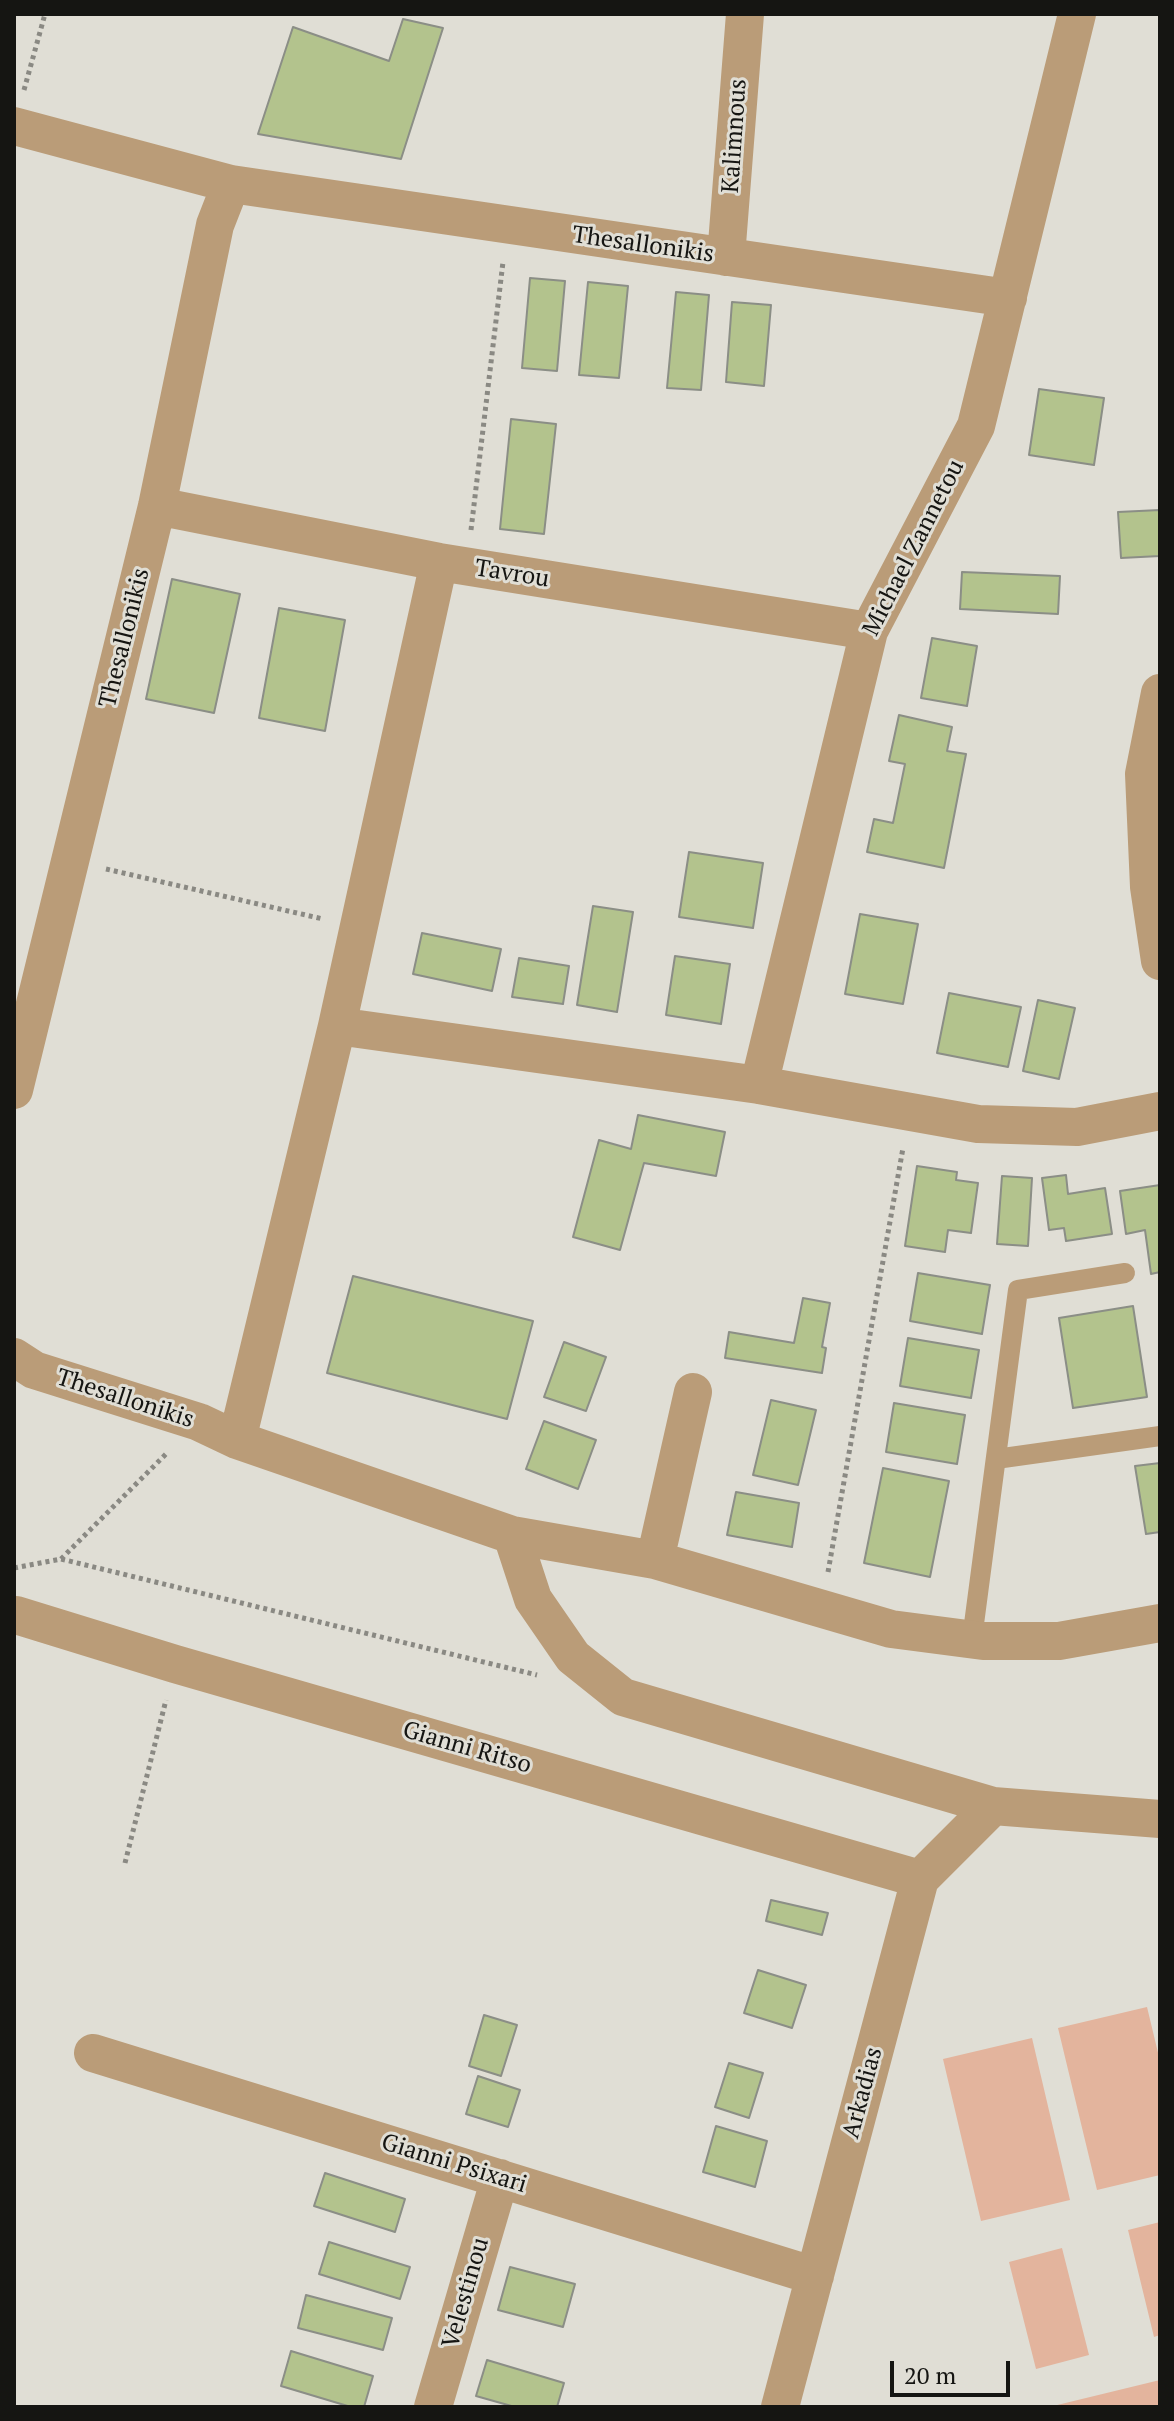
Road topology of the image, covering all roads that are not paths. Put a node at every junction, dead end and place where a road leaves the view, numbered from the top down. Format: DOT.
graph roads {
  1 [pos="745,14"];
  2 [pos="1077,14"];
  3 [pos="18,112"];
  4 [pos="231,184"];
  5 [pos="726,257"];
  6 [pos="1008,298"];
  7 [pos="157,506"];
  8 [pos="452,564"];
  9 [pos="869,631"];
  10 [pos="1160,693"];
  11 [pos="1160,961"];
  12 [pos="337,1026"];
  13 [pos="759,1085"];
  14 [pos="14,1090"];
  15 [pos="1160,1111"];
  16 [pos="1125,1273"];
  17 [pos="14,1357"];
  18 [pos="693,1392"];
  19 [pos="1160,1436"];
  20 [pos="237,1440"];
  21 [pos="996,1459"];
  22 [pos="512,1535"];
  23 [pos="655,1560"];
  24 [pos="16,1615"];
  25 [pos="1160,1623"];
  26 [pos="972,1639"];
  27 [pos="993,1806"];
  28 [pos="1160,1819"];
  29 [pos="920,1879"];
  30 [pos="93,2053"];
  31 [pos="500,2178"];
  32 [pos="815,2276"];
  33 [pos="433,2407"];
  34 [pos="780,2407"];
  1 -- 5 [label="street, Kalimnous"];
  2 -- 6 [label="street, Michael Zannetou"];
  3 -- 4 [label="street, Thesallonikis"];
  4 -- 5 [label="street, Thesallonikis"];
  4 -- 7 [label="street, Thesallonikis"];
  5 -- 6 [label="street, Thesallonikis"];
  6 -- 9 [label="street, Michael Zannetou"];
  7 -- 8 [label="street, Tavrou"];
  7 -- 14 [label="street, Thesallonikis"];
  8 -- 9 [label="street, Tavrou"];
  8 -- 12 [label="street"];
  9 -- 13 [label="street, Michael Zannetou"];
  10 -- 11 [label="street"];
  12 -- 13 [label="street"];
  12 -- 20 [label="street"];
  13 -- 15 [label="street"];
  16 -- 21 [label="lane"];
  17 -- 20 [label="street, Thesallonikis"];
  18 -- 23 [label="street"];
  19 -- 21 [label="lane"];
  20 -- 22 [label="street, Thesallonikis"];
  21 -- 26 [label="lane"];
  22 -- 23 [label="street, Thesallonikis"];
  22 -- 27 [label="street"];
  23 -- 26 [label="street, Thesallonikis"];
  24 -- 29 [label="street, Gianni Ritso"];
  25 -- 26 [label="street, Thesallonikis"];
  27 -- 28 [label="street"];
  27 -- 29 [label="street"];
  29 -- 32 [label="street, Arkadias"];
  30 -- 31 [label="street, Gianni Psixari"];
  31 -- 32 [label="street, Gianni Psixari"];
  31 -- 33 [label="street, Velestinou"];
  32 -- 34 [label="street, Arkadias"];
}
